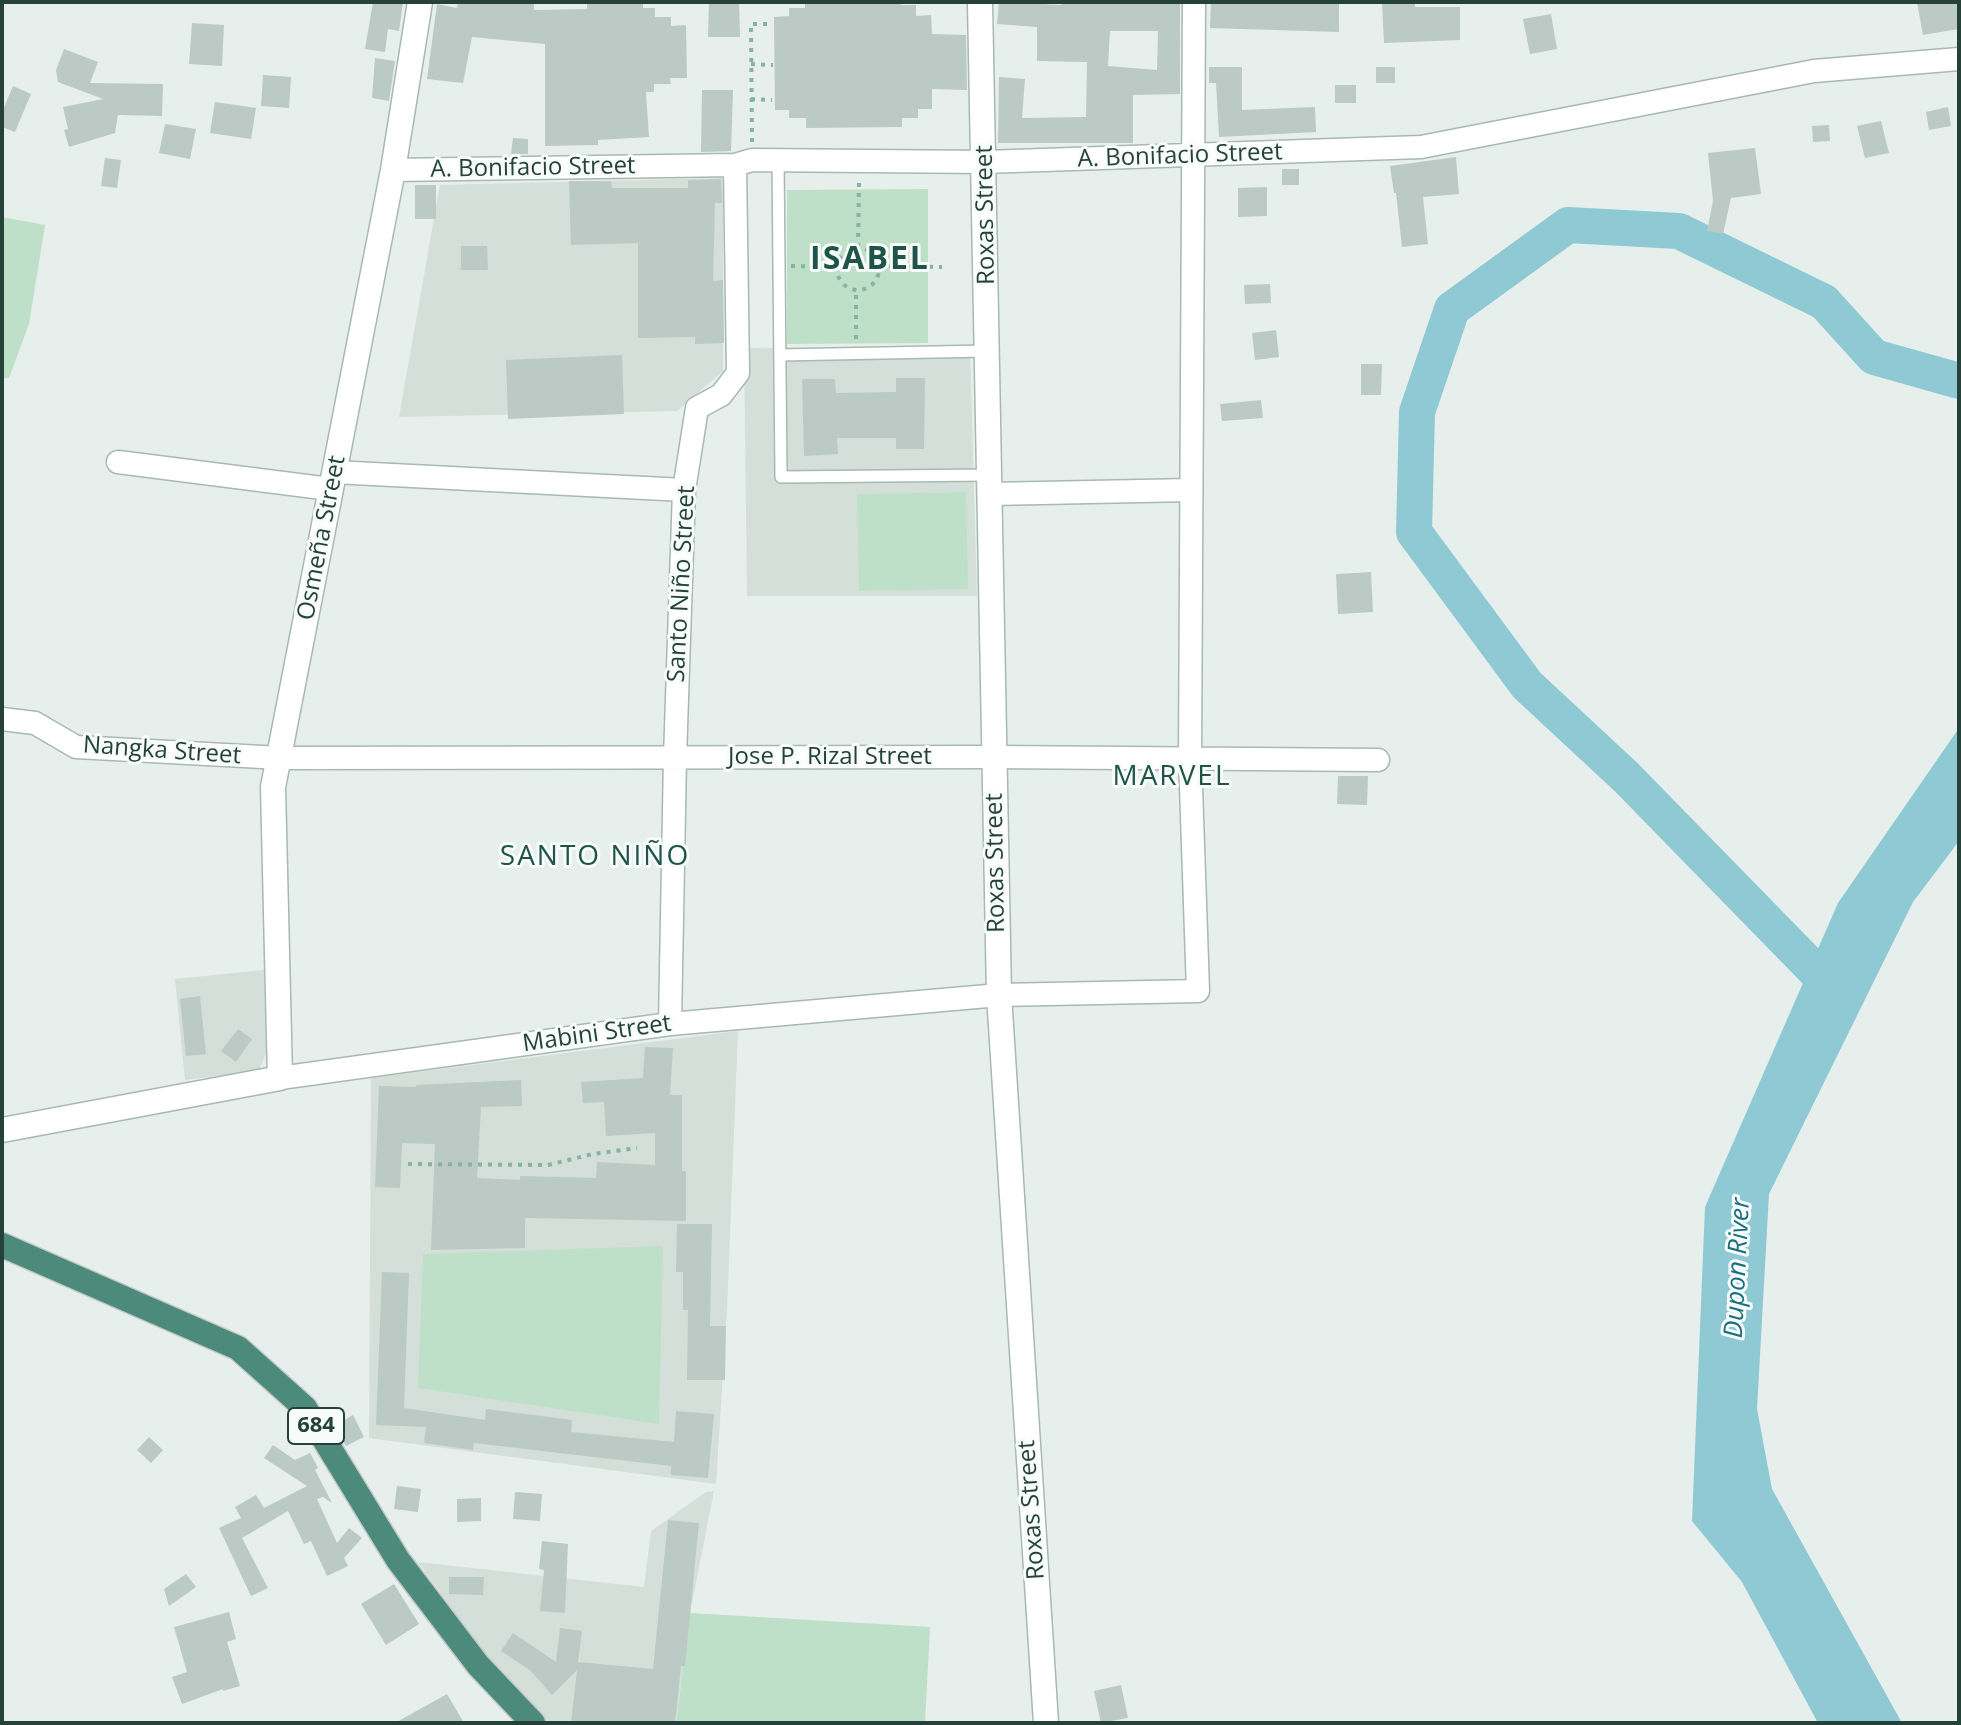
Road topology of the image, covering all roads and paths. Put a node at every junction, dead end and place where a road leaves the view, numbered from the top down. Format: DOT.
graph roads {
  1 [pos="420,2"];
  2 [pos="980,2"];
  3 [pos="1194,2"];
  4 [pos="771,24"];
  5 [pos="1959,59"];
  6 [pos="751,64"];
  7 [pos="773,65"];
  8 [pos="751,99"];
  9 [pos="772,100"];
  10 [pos="1192,156"];
  11 [pos="778,161"];
  12 [pos="743,162"];
  13 [pos="859,162"];
  14 [pos="985,162"];
  15 [pos="393,170"];
  16 [pos="858,247"];
  17 [pos="778,266"];
  18 [pos="879,266"];
  19 [pos="837,267"];
  20 [pos="942,267"];
  21 [pos="856,290"];
  22 [pos="988,351"];
  23 [pos="856,354"];
  24 [pos="780,355"];
  25 [pos="118,462"];
  26 [pos="332,481"];
  27 [pos="990,485"];
  28 [pos="684,490"];
  29 [pos="1191,490"];
  30 [pos="2,719"];
  31 [pos="994,757"];
  32 [pos="281,758"];
  33 [pos="675,758"];
  34 [pos="1190,758"];
  35 [pos="1378,760"];
  36 [pos="999,995"];
  37 [pos="670,1024"];
  38 [pos="280,1078"];
  39 [pos="2,1130"];
  40 [pos="637,1148"];
  41 [pos="408,1164"];
  42 [pos="2,1245"];
  43 [pos="533,1723"];
  44 [pos="1046,1723"];
  1 -- 15 [label="street, Osmeña Street"];
  2 -- 14 [label="street, Roxas Street"];
  3 -- 10 [label="street"];
  4 -- 6 [label="path"];
  5 -- 10 [label="street, A. Bonifacio Street"];
  6 -- 7 [label="path"];
  6 -- 8 [label="path"];
  8 -- 9 [label="path"];
  8 -- 12 [label="path"];
  10 -- 14 [label="street, A. Bonifacio Street"];
  10 -- 29 [label="street"];
  11 -- 12 [label="street, A. Bonifacio Street"];
  11 -- 13 [label="street, A. Bonifacio Street"];
  11 -- 17 [label="lane"];
  12 -- 15 [label="street, A. Bonifacio Street"];
  12 -- 28 [label="street, Santo Niño Street"];
  13 -- 14 [label="street, A. Bonifacio Street"];
  13 -- 16 [label="path"];
  14 -- 22 [label="street, Roxas Street"];
  15 -- 26 [label="street, Osmeña Street"];
  16 -- 18 [label="path"];
  16 -- 19 [label="path"];
  17 -- 19 [label="path"];
  17 -- 24 [label="lane"];
  18 -- 20 [label="path"];
  18 -- 21 [label="path"];
  19 -- 21 [label="path"];
  21 -- 23 [label="path"];
  22 -- 23 [label="lane"];
  22 -- 27 [label="street, Roxas Street"];
  23 -- 24 [label="lane"];
  24 -- 27 [label="lane"];
  25 -- 26 [label="street"];
  26 -- 28 [label="street"];
  26 -- 32 [label="street, Osmeña Street"];
  27 -- 29 [label="street"];
  27 -- 31 [label="street, Roxas Street"];
  28 -- 33 [label="street, Santo Niño Street"];
  29 -- 34 [label="street"];
  30 -- 32 [label="street, Nangka Street"];
  31 -- 33 [label="street, Jose P. Rizal Street"];
  31 -- 34 [label="street, Jose P. Rizal Street"];
  31 -- 36 [label="street, Roxas Street"];
  32 -- 33 [label="street, Jose P. Rizal Street"];
  32 -- 38 [label="street, Osmeña Street"];
  33 -- 37 [label="street, Santo Niño Street"];
  34 -- 35 [label="street, Jose P. Rizal Street"];
  34 -- 36 [label="street, Mabini Street"];
  36 -- 37 [label="street, Mabini Street"];
  36 -- 44 [label="street, Roxas Street"];
  37 -- 38 [label="street, Mabini Street"];
  38 -- 39 [label="street, Mabini Street"];
  40 -- 41 [label="path"];
  42 -- 43 [label="highway, 684"];
}
